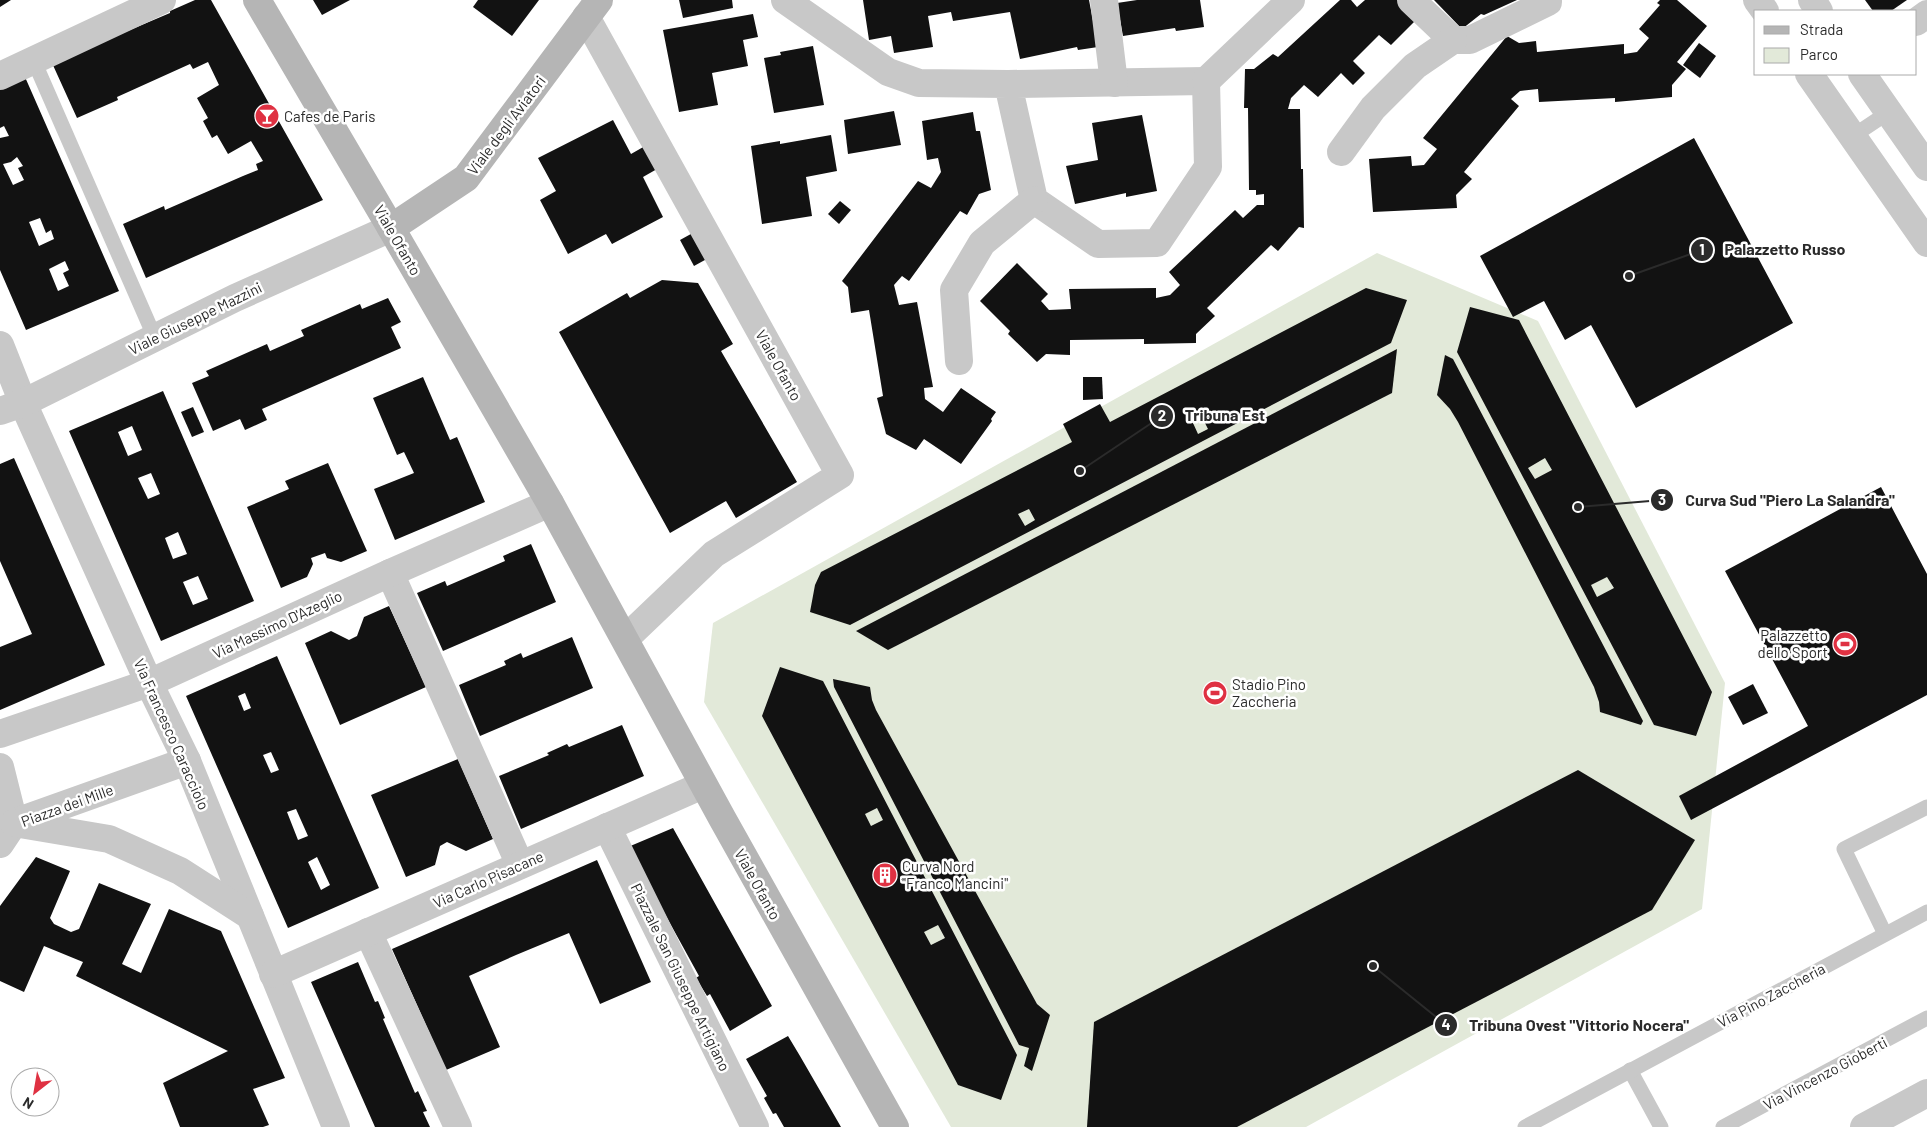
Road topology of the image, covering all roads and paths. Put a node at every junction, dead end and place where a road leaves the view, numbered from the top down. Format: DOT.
graph roads {
  1 [pos="162,0"];
  2 [pos="257,0"];
  3 [pos="1104,0"];
  4 [pos="1291,0"];
  5 [pos="1411,0"];
  6 [pos="1550,0"];
  7 [pos="795,3"];
  8 [pos="593,9"];
  9 [pos="1453,40"];
  10 [pos="34,61"];
  11 [pos="1810,75"];
  12 [pos="1863,75"];
  13 [pos="0,76"];
  14 [pos="1206,82"];
  15 [pos="1114,83"];
  16 [pos="1008,84"];
  17 [pos="1888,112"];
  18 [pos="1852,136"];
  19 [pos="1341,152"];
  20 [pos="1927,167"];
  21 [pos="1034,200"];
  22 [pos="392,228"];
  23 [pos="1927,243"];
  24 [pos="155,338"];
  25 [pos="0,345"];
  26 [pos="959,361"];
  27 [pos="11,407"];
  28 [pos="550,503"];
  29 [pos="390,573"];
  30 [pos="625,639"];
  31 [pos="149,683"];
  32 [pos="0,734"];
  33 [pos="186,761"];
  34 [pos="0,767"];
  35 [pos="703,785"];
  36 [pos="1927,807"];
  37 [pos="607,827"];
  38 [pos="7,834"];
  39 [pos="520,865"];
  40 [pos="1927,912"];
  41 [pos="250,916"];
  42 [pos="368,932"];
  43 [pos="1885,934"];
  44 [pos="273,974"];
  45 [pos="1927,1018"];
  46 [pos="1630,1070"];
  47 [pos="1927,1093"];
  48 [pos="336,1127"];
  49 [pos="458,1127"];
  50 [pos="755,1127"];
  51 [pos="895,1127"];
  52 [pos="1525,1127"];
  53 [pos="1661,1127"];
  54 [pos="1723,1127"];
  55 [pos="1864,1127"];
  1 -- 10 [label="street"];
  2 -- 22 [label="main road, Viale Ofanto"];
  3 -- 15 [label="street"];
  4 -- 14 [label="street"];
  5 -- 9 [label="street"];
  6 -- 9 [label="street"];
  7 -- 16 [label="street"];
  8 -- 22 [label="main road, Viale degli Aviatori"];
  8 -- 30 [label="street, Viale Ofanto"];
  9 -- 19 [label="street"];
  10 -- 13 [label="street"];
  10 -- 24 [label="lane"];
  11 -- 18 [label="street"];
  12 -- 17 [label="street"];
  14 -- 15 [label="street"];
  14 -- 21 [label="street"];
  15 -- 16 [label="street"];
  16 -- 21 [label="street"];
  17 -- 18 [label="lane"];
  17 -- 20 [label="street"];
  18 -- 23 [label="street"];
  21 -- 26 [label="street"];
  22 -- 24 [label="street, Viale Giuseppe Mazzini"];
  22 -- 28 [label="main road, Viale Ofanto"];
  24 -- 27 [label="street, Viale Giuseppe Mazzini"];
  25 -- 27 [label="street, Via Francesco Caracciolo"];
  27 -- 31 [label="street, Via Francesco Caracciolo"];
  28 -- 29 [label="street, Via Massimo D'Azeglio"];
  28 -- 30 [label="main road, Viale Ofanto"];
  29 -- 31 [label="street, Via Massimo D'Azeglio"];
  29 -- 39 [label="street"];
  30 -- 35 [label="main road, Viale Ofanto"];
  31 -- 32 [label="street, Via Massimo D'Azeglio"];
  31 -- 33 [label="street, Via Francesco Caracciolo"];
  33 -- 38 [label="street, Piazza dei Mille"];
  33 -- 41 [label="street, Via Francesco Caracciolo"];
  34 -- 38 [label="street"];
  35 -- 37 [label="street, Via Carlo Pisacane"];
  35 -- 51 [label="main road, Viale Ofanto"];
  36 -- 43 [label="lane"];
  37 -- 39 [label="street, Via Carlo Pisacane"];
  37 -- 50 [label="street, Piazzale San Giuseppe Artigiano"];
  38 -- 41 [label="street, Piazza dei Mille"];
  39 -- 42 [label="street, Via Carlo Pisacane"];
  40 -- 43 [label="lane, Via Pino Zaccheria"];
  41 -- 44 [label="street, Via Francesco Caracciolo"];
  42 -- 44 [label="street, Via Carlo Pisacane"];
  42 -- 49 [label="street"];
  43 -- 46 [label="lane, Via Pino Zaccheria"];
  44 -- 48 [label="street, Via Francesco Caracciolo"];
  45 -- 54 [label="lane, Via Vincenzo Gioberti"];
  46 -- 52 [label="lane, Via Pino Zaccheria"];
  46 -- 53 [label="lane"];
  47 -- 55 [label="street"];
}
